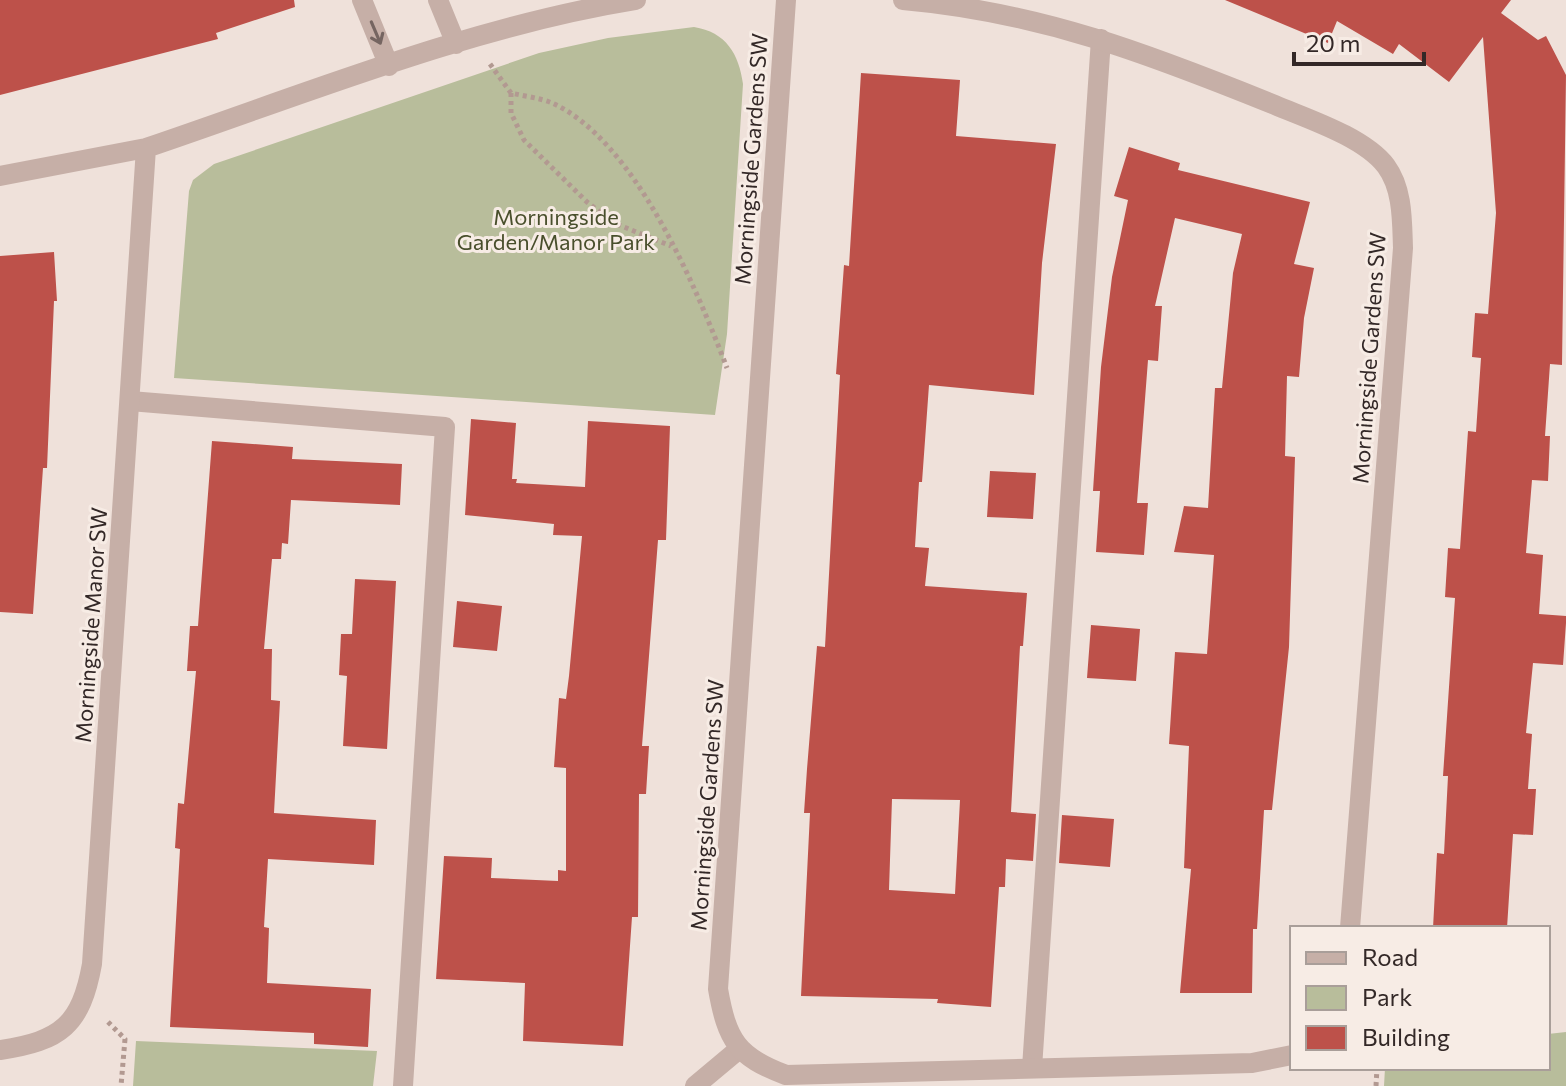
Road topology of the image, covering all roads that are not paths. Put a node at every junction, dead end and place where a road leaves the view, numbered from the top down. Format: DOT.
graph roads {
  1 [pos="362,0"];
  2 [pos="438,0"];
  3 [pos="636,0"];
  4 [pos="786,0"];
  5 [pos="903,0"];
  6 [pos="1101,39"];
  7 [pos="465,42"];
  8 [pos="389,66"];
  9 [pos="146,148"];
  10 [pos="0,176"];
  11 [pos="130,401"];
  12 [pos="1350,926"];
  13 [pos="0,1050"];
  14 [pos="738,1050"];
  15 [pos="1290,1055"];
  16 [pos="1032,1068"];
  17 [pos="403,1086"];
  18 [pos="695,1086"];
  1 -- 8 [label="street, one-way"];
  2 -- 7 [label="street"];
  3 -- 7 [label="street"];
  4 -- 14 [label="street, Morningside Gardens SW"];
  5 -- 6 [label="street, Morningside Gardens SW"];
  6 -- 12 [label="street, Morningside Gardens SW"];
  6 -- 16 [label="street"];
  7 -- 8 [label="street"];
  8 -- 9 [label="street"];
  9 -- 10 [label="street"];
  9 -- 11 [label="street, Morningside Manor SW"];
  11 -- 13 [label="street, Morningside Manor SW"];
  11 -- 17 [label="street"];
  14 -- 16 [label="street"];
  14 -- 18 [label="street"];
  15 -- 16 [label="street"];
}
